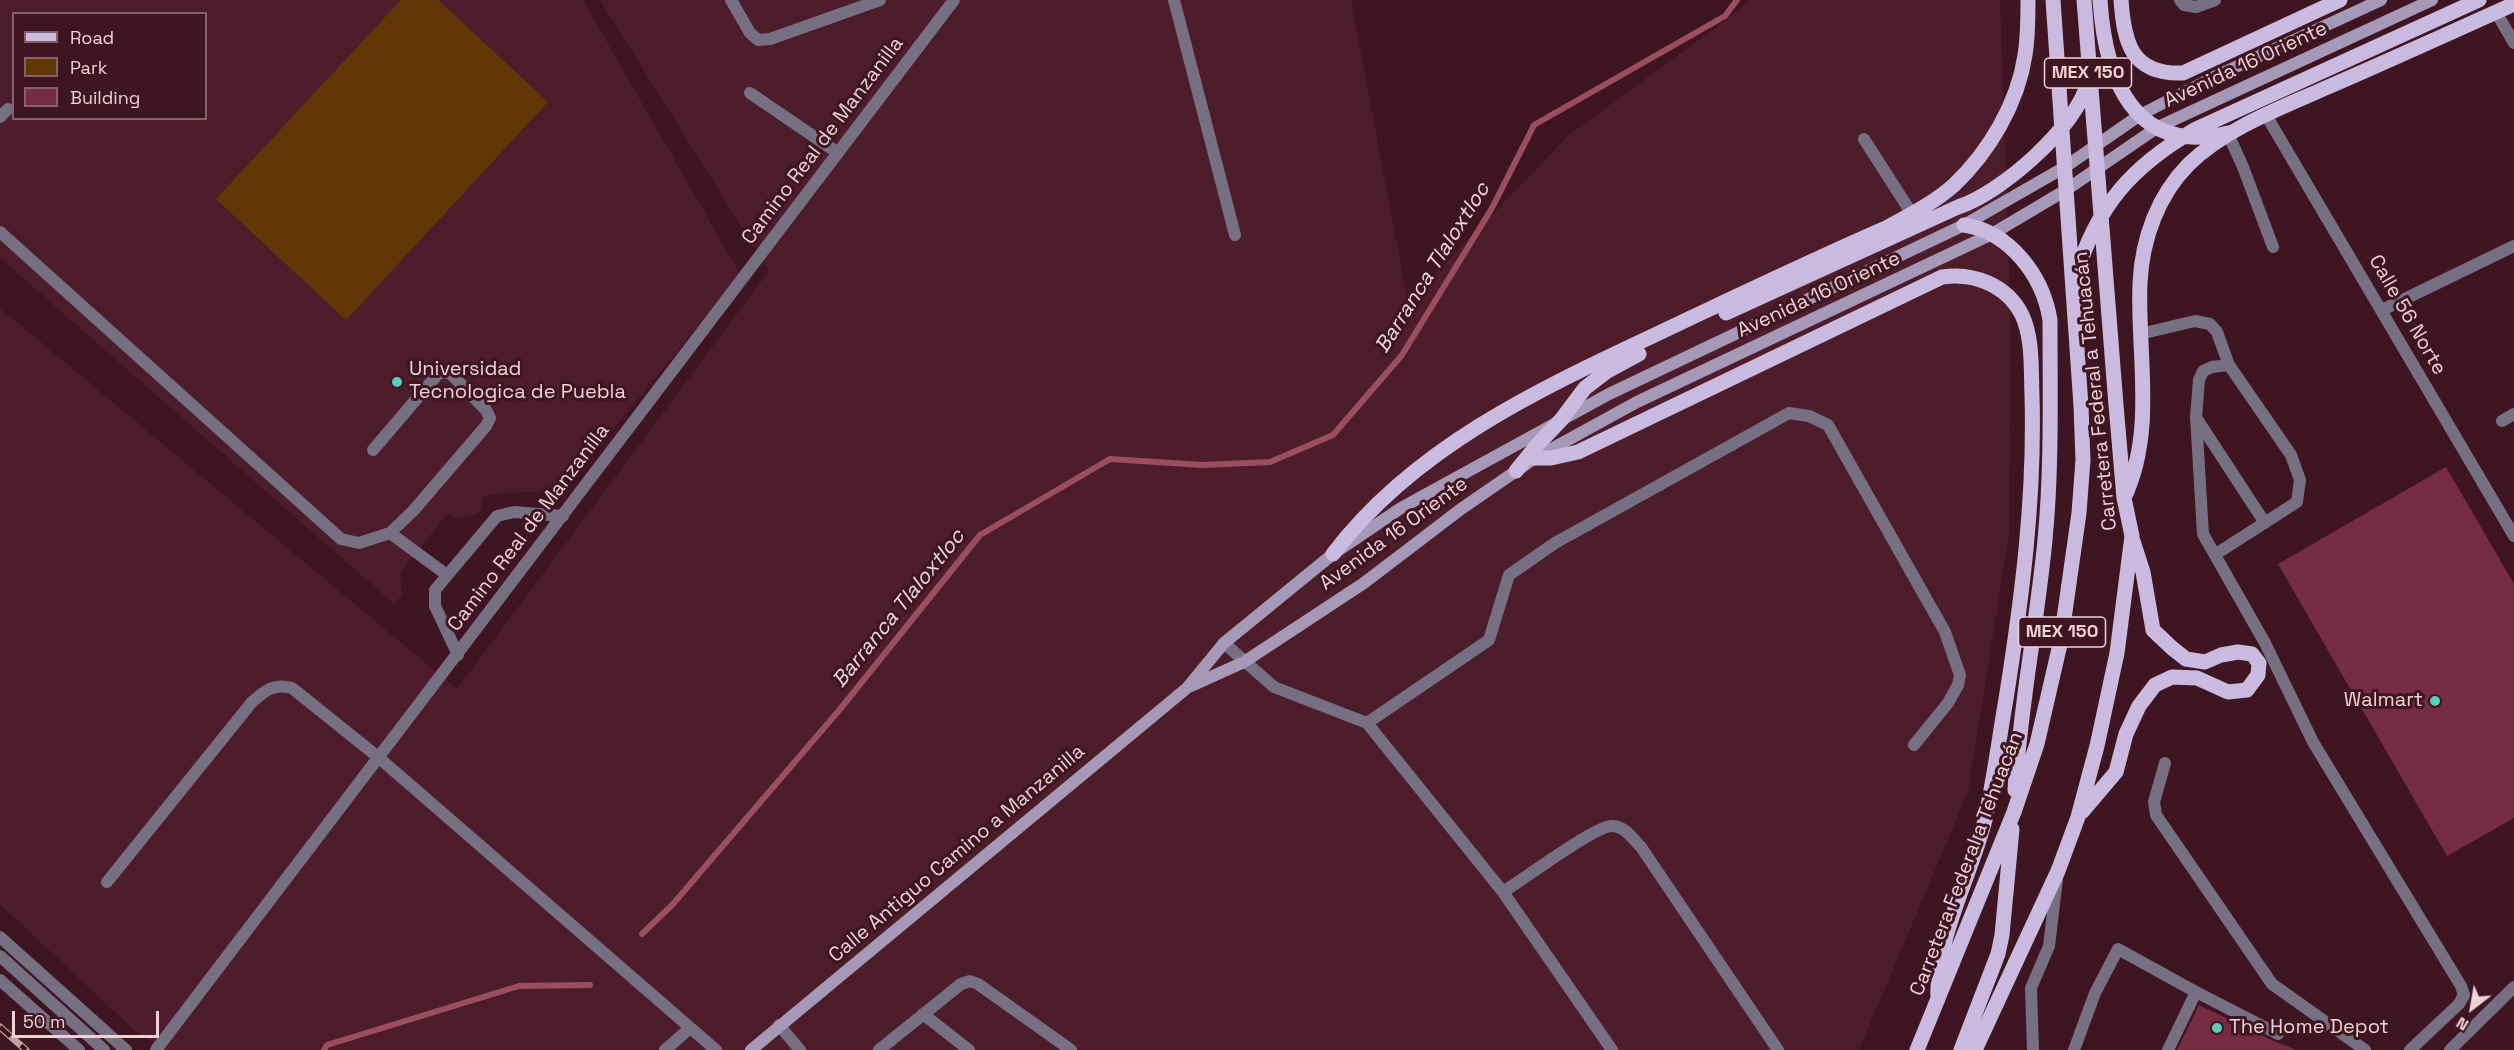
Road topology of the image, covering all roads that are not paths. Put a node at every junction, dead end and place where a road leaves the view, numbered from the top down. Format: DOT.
graph roads {
  1 [pos="731,0"];
  2 [pos="880,0"];
  3 [pos="954,0"];
  4 [pos="1174,0"];
  5 [pos="2028,0"];
  6 [pos="2052,0"];
  7 [pos="2084,0"];
  8 [pos="2100,0"];
  9 [pos="2121,0"];
  10 [pos="2180,0"];
  11 [pos="2215,0"];
  12 [pos="2340,0"];
  13 [pos="2381,0"];
  14 [pos="2432,0"];
  15 [pos="2479,0"];
  16 [pos="2514,4"];
  17 [pos="2411,10"];
  18 [pos="2496,12"];
  19 [pos="2420,27"];
  20 [pos="2512,36"];
  21 [pos="2428,43"];
  22 [pos="2089,79"];
  23 [pos="750,93"];
  24 [pos="2140,115"];
  25 [pos="2266,115"];
  26 [pos="2062,126"];
  27 [pos="2158,128"];
  28 [pos="2233,133"];
  29 [pos="2183,136"];
  30 [pos="1864,139"];
  31 [pos="2097,145"];
  32 [pos="838,153"];
  33 [pos="2065,167"];
  34 [pos="2097,170"];
  35 [pos="2066,190"];
  36 [pos="1912,214"];
  37 [pos="2100,216"];
  38 [pos="1964,225"];
  39 [pos="0,232"];
  40 [pos="1992,234"];
  41 [pos="1235,235"];
  42 [pos="2514,246"];
  43 [pos="2273,247"];
  44 [pos="2073,287"];
  45 [pos="2382,310"];
  46 [pos="2140,334"];
  47 [pos="2229,365"];
  48 [pos="2514,414"];
  49 [pos="2196,417"];
  50 [pos="1561,420"];
  51 [pos="2502,421"];
  52 [pos="373,450"];
  53 [pos="1535,458"];
  54 [pos="1516,471"];
  55 [pos="2124,498"];
  56 [pos="563,516"];
  57 [pos="2265,523"];
  58 [pos="390,533"];
  59 [pos="2514,534"];
  60 [pos="2132,536"];
  61 [pos="1333,554"];
  62 [pos="2216,554"];
  63 [pos="447,575"];
  64 [pos="1224,643"];
  65 [pos="458,655"];
  66 [pos="1244,662"];
  67 [pos="1187,687"];
  68 [pos="1367,723"];
  69 [pos="1914,745"];
  70 [pos="378,757"];
  71 [pos="2165,763"];
  72 [pos="2014,812"];
  73 [pos="2078,817"];
  74 [pos="2058,871"];
  75 [pos="107,882"];
  76 [pos="1503,892"];
  77 [pos="0,937"];
  78 [pos="0,956"];
  79 [pos="0,980"];
  80 [pos="2514,987"];
  81 [pos="2196,992"];
  82 [pos="1938,999"];
  83 [pos="923,1014"];
  84 [pos="779,1025"];
  85 [pos="690,1028"];
  86 [pos="2278,1034"];
  87 [pos="79,1050"];
  88 [pos="104,1050"];
  89 [pos="126,1050"];
  90 [pos="156,1050"];
  91 [pos="665,1050"];
  92 [pos="716,1050"];
  93 [pos="751,1050"];
  94 [pos="800,1050"];
  95 [pos="879,1050"];
  96 [pos="969,1050"];
  97 [pos="1071,1050"];
  98 [pos="1612,1050"];
  99 [pos="1778,1050"];
  100 [pos="1917,1050"];
  101 [pos="1961,1050"];
  102 [pos="1975,1050"];
  103 [pos="2033,1050"];
  104 [pos="2074,1050"];
  105 [pos="2168,1050"];
  106 [pos="2365,1050"];
  107 [pos="2410,1050"];
  108 [pos="2450,1050"];
  1 -- 2 [label="street"];
  3 -- 32 [label="street, Camino Real de Manzanilla"];
  4 -- 41 [label="street"];
  5 -- 36 [label="main road"];
  6 -- 26 [label="main road, MEX 150"];
  7 -- 22 [label="main road, MEX 150"];
  8 -- 24 [label="main road"];
  9 -- 12 [label="main road"];
  10 -- 11 [label="street"];
  13 -- 24 [label="main road, Avenida 16 Oriente"];
  14 -- 17 [label="main road, Avenida 16 Oriente"];
  15 -- 19 [label="main road"];
  16 -- 18 [label="main road"];
  17 -- 19 [label="main road"];
  17 -- 27 [label="main road, Avenida 16 Oriente"];
  18 -- 20 [label="street"];
  18 -- 21 [label="main road"];
  19 -- 21 [label="main road"];
  19 -- 29 [label="main road"];
  21 -- 25 [label="main road"];
  22 -- 26 [label="main road"];
  22 -- 31 [label="main road, MEX 150"];
  23 -- 32 [label="street"];
  24 -- 27 [label="main road"];
  24 -- 31 [label="main road, Avenida 16 Oriente"];
  25 -- 28 [label="main road"];
  25 -- 45 [label="street, Calle 56 Norte"];
  26 -- 33 [label="main road, MEX 150"];
  26 -- 50 [label="main road"];
  27 -- 29 [label="main road"];
  27 -- 34 [label="main road, Avenida 16 Oriente"];
  28 -- 29 [label="main road"];
  28 -- 43 [label="street"];
  28 -- 46 [label="main road"];
  29 -- 37 [label="main road"];
  30 -- 36 [label="street"];
  31 -- 33 [label="main road, Avenida 16 Oriente"];
  31 -- 34 [label="main road, MEX 150"];
  32 -- 56 [label="street, Camino Real de Manzanilla"];
  33 -- 35 [label="main road, MEX 150"];
  33 -- 38 [label="main road, Avenida 16 Oriente"];
  34 -- 35 [label="main road, Avenida 16 Oriente"];
  34 -- 37 [label="main road, Carretera Federal a Tehuacán / MEX 150"];
  35 -- 40 [label="main road, Avenida 16 Oriente"];
  35 -- 44 [label="main road, Carretera Federal a Tehuacán / MEX 150"];
  36 -- 61 [label="main road"];
  37 -- 44 [label="main road"];
  37 -- 55 [label="main road, Carretera Federal a Tehuacán / MEX 150"];
  38 -- 40 [label="main road"];
  38 -- 50 [label="main road, Avenida 16 Oriente"];
  39 -- 58 [label="street"];
  40 -- 53 [label="main road, Avenida 16 Oriente"];
  40 -- 72 [label="main road"];
  42 -- 45 [label="street"];
  44 -- 72 [label="main road, Carretera Federal a Tehuacán / MEX 150"];
  45 -- 59 [label="street, Calle 56 Norte"];
  46 -- 47 [label="street"];
  46 -- 55 [label="main road"];
  47 -- 49 [label="street"];
  47 -- 57 [label="street"];
  48 -- 51 [label="street"];
  49 -- 57 [label="street"];
  49 -- 62 [label="street"];
  50 -- 54 [label="main road"];
  50 -- 61 [label="main road, Avenida 16 Oriente"];
  52 -- 58 [label="street"];
  53 -- 54 [label="main road, Avenida 16 Oriente"];
  53 -- 82 [label="main road"];
  54 -- 66 [label="main road, Avenida 16 Oriente"];
  55 -- 60 [label="main road, Carretera Federal a Tehuacán / MEX 150"];
  56 -- 63 [label="street"];
  56 -- 65 [label="street, Camino Real de Manzanilla"];
  57 -- 62 [label="street"];
  58 -- 63 [label="street"];
  60 -- 73 [label="main road, Carretera Federal a Tehuacán / MEX 150"];
  60 -- 73 [label="main road"];
  61 -- 64 [label="main road, Avenida 16 Oriente"];
  62 -- 107 [label="street"];
  63 -- 65 [label="street"];
  64 -- 66 [label="street"];
  64 -- 67 [label="main road, Calle Antiguo Camino a Manzanilla"];
  65 -- 70 [label="street, Camino Real de Manzanilla"];
  66 -- 67 [label="main road, Calle Antiguo Camino a Manzanilla"];
  66 -- 68 [label="street"];
  67 -- 84 [label="main road, Calle Antiguo Camino a Manzanilla"];
  68 -- 69 [label="street"];
  68 -- 76 [label="street"];
  70 -- 75 [label="street"];
  70 -- 85 [label="street"];
  70 -- 90 [label="street, Camino Real de Manzanilla"];
  71 -- 106 [label="street"];
  72 -- 82 [label="main road, Carretera Federal a Tehuacán / MEX 150"];
  72 -- 101 [label="main road"];
  73 -- 74 [label="main road, Carretera Federal a Tehuacán / MEX 150"];
  74 -- 102 [label="main road, Carretera Federal a Tehuacán / MEX 150"];
  74 -- 103 [label="street"];
  76 -- 98 [label="street"];
  76 -- 99 [label="street"];
  77 -- 89 [label="street"];
  78 -- 88 [label="street"];
  79 -- 87 [label="street"];
  80 -- 108 [label="street"];
  81 -- 86 [label="street"];
  81 -- 104 [label="street"];
  81 -- 105 [label="street"];
  82 -- 100 [label="main road, Carretera Federal a Tehuacán / MEX 150"];
  83 -- 95 [label="street"];
  83 -- 96 [label="street"];
  83 -- 97 [label="street"];
  84 -- 93 [label="main road, Calle Antiguo Camino a Manzanilla"];
  84 -- 94 [label="street"];
  85 -- 91 [label="street"];
  85 -- 92 [label="street"];
}
